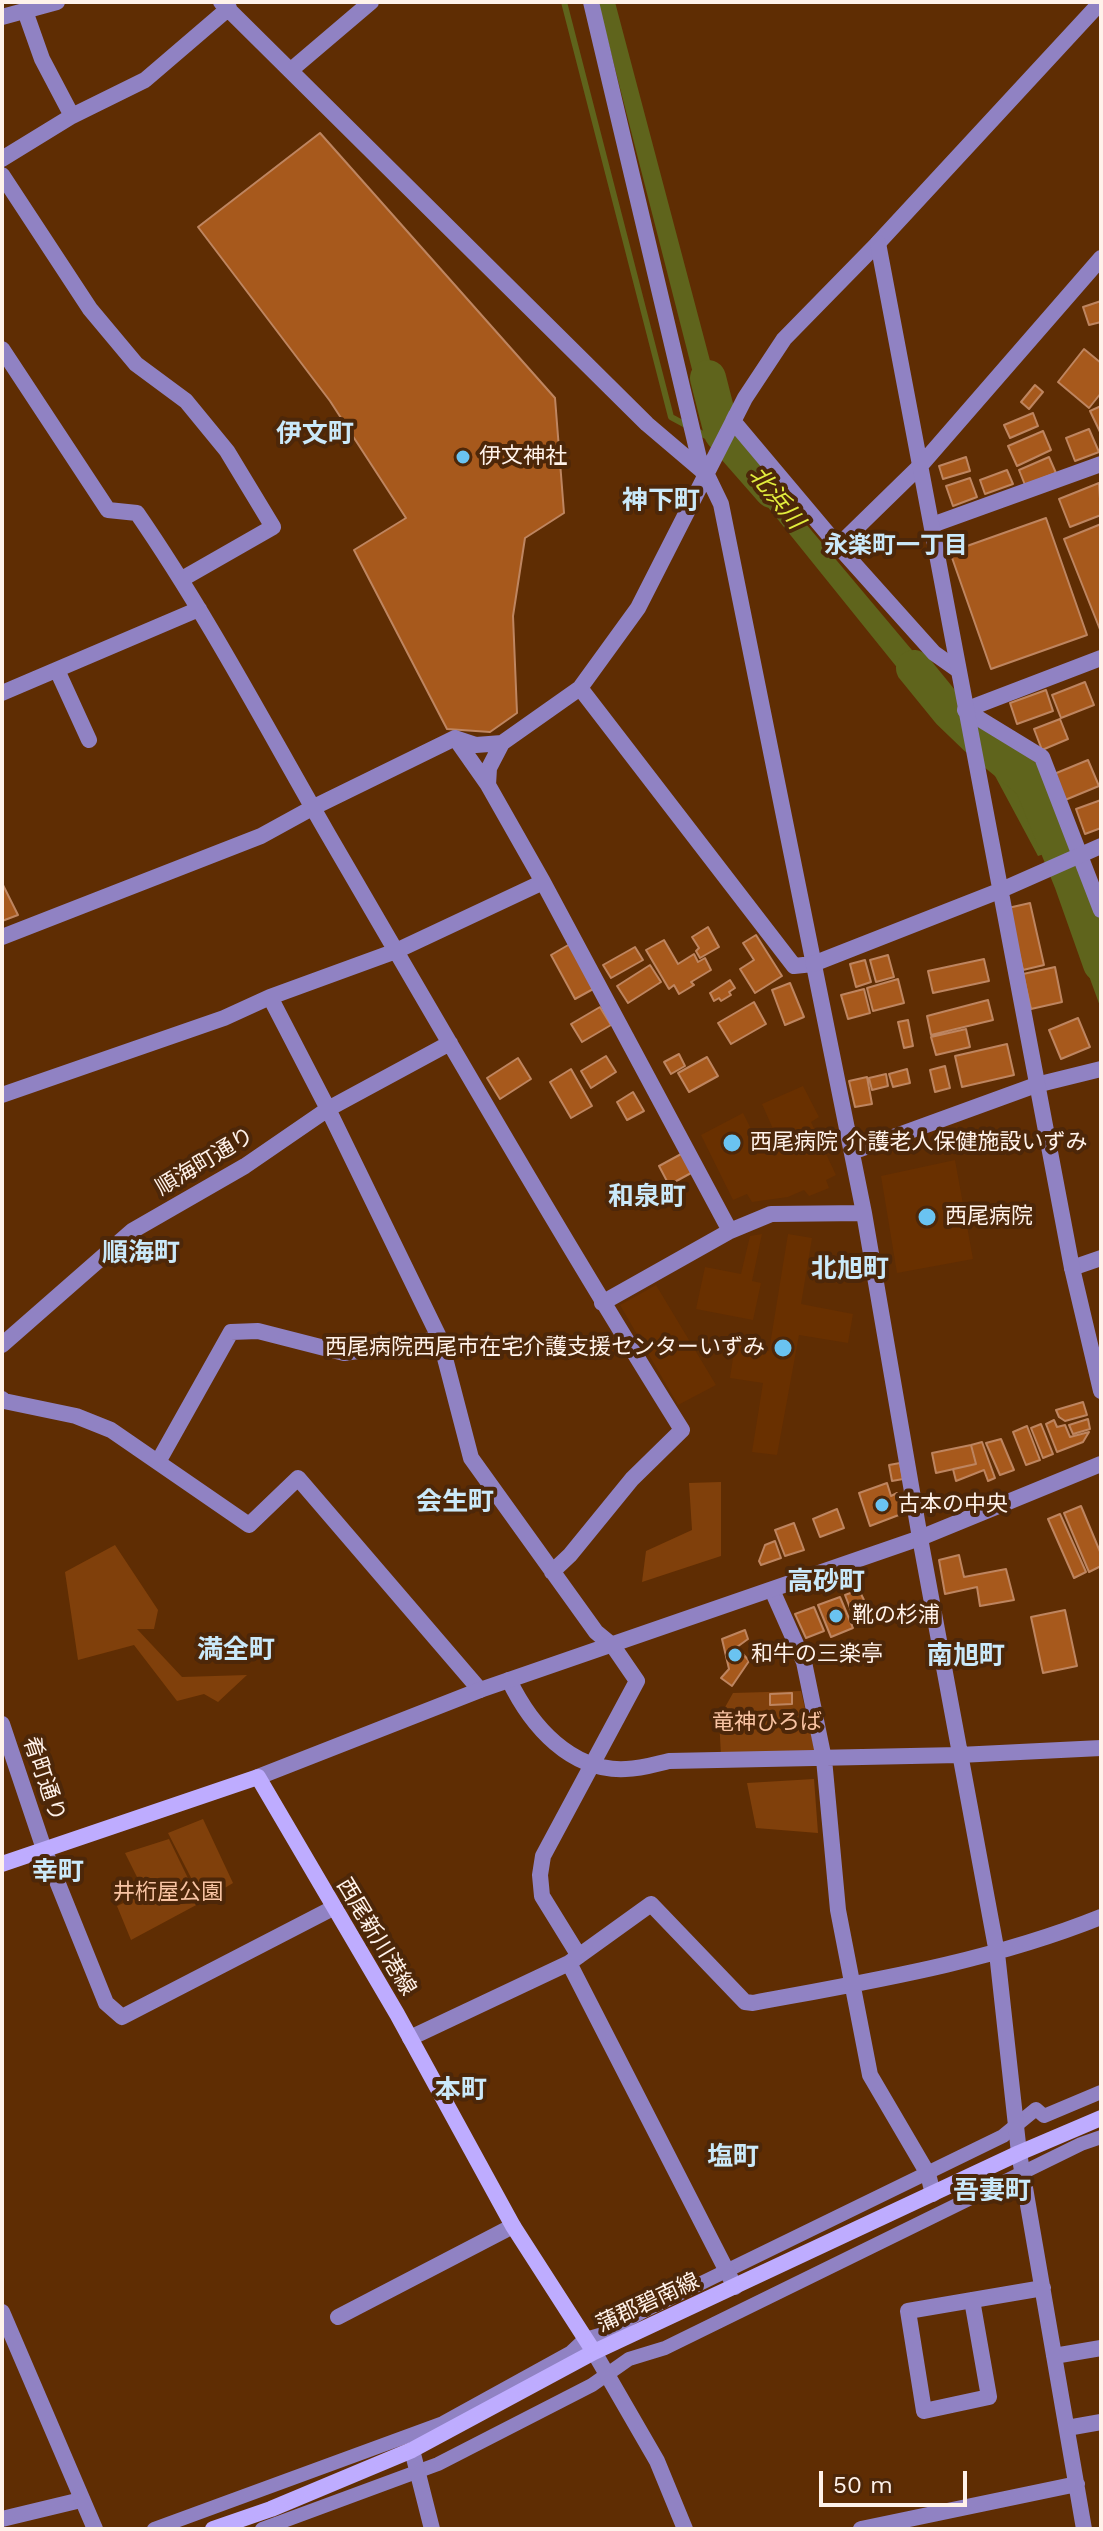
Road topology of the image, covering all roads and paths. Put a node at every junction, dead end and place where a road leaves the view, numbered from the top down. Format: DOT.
graph roads {
  1 [pos="57,2"];
  2 [pos="371,2"];
  3 [pos="591,2"];
  4 [pos="1101,2"];
  5 [pos="225,5"];
  6 [pos="25,11"];
  7 [pos="2,17"];
  8 [pos="291,70"];
  9 [pos="72,116"];
  10 [pos="2,159"];
  11 [pos="2,175"];
  12 [pos="878,243"];
  13 [pos="1101,258"];
  14 [pos="2,349"];
  15 [pos="735,418"];
  16 [pos="1101,464"];
  17 [pos="921,465"];
  18 [pos="707,469"];
  19 [pos="932,525"];
  20 [pos="838,546"];
  21 [pos="182,579"];
  22 [pos="199,609"];
  23 [pos="1101,658"];
  24 [pos="57,670"];
  25 [pos="958,670"];
  26 [pos="580,688"];
  27 [pos="2,693"];
  28 [pos="965,710"];
  29 [pos="455,738"];
  30 [pos="89,740"];
  31 [pos="502,743"];
  32 [pos="488,785"];
  33 [pos="312,808"];
  34 [pos="1101,846"];
  35 [pos="1079,854"];
  36 [pos="543,882"];
  37 [pos="999,891"];
  38 [pos="1101,910"];
  39 [pos="2,937"];
  40 [pos="396,951"];
  41 [pos="813,964"];
  42 [pos="270,997"];
  43 [pos="450,1043"];
  44 [pos="1101,1069"];
  45 [pos="1036,1085"];
  46 [pos="2,1095"];
  47 [pos="328,1109"];
  48 [pos="852,1152"];
  49 [pos="864,1213"];
  50 [pos="730,1231"];
  51 [pos="1101,1258"];
  52 [pos="1072,1268"];
  53 [pos="602,1303"];
  54 [pos="440,1339"];
  55 [pos="2,1345"];
  56 [pos="1101,1391"];
  57 [pos="2,1399"];
  58 [pos="158,1462"];
  59 [pos="1101,1464"];
  60 [pos="920,1538"];
  61 [pos="552,1572"];
  62 [pos="772,1590"];
  63 [pos="613,1646"];
  64 [pos="509,1680"];
  65 [pos="480,1690"];
  66 [pos="2,1724"];
  67 [pos="1101,1748"];
  68 [pos="959,1755"];
  69 [pos="824,1759"];
  70 [pos="592,1766"];
  71 [pos="258,1777"];
  72 [pos="44,1849"];
  73 [pos="2,1864"];
  74 [pos="333,1908"];
  75 [pos="1101,1917"];
  76 [pos="997,1953"];
  77 [pos="574,1959"];
  78 [pos="852,1985"];
  79 [pos="410,2038"];
  80 [pos="1101,2092"];
  81 [pos="1101,2118"];
  82 [pos="1017,2125"];
  83 [pos="1101,2137"];
  84 [pos="1019,2153"];
  85 [pos="928,2174"];
  86 [pos="1023,2174"];
  87 [pos="933,2194"];
  88 [pos="513,2226"];
  89 [pos="731,2280"];
  90 [pos="1043,2288"];
  91 [pos="972,2300"];
  92 [pos="2,2312"];
  93 [pos="338,2317"];
  94 [pos="589,2346"];
  95 [pos="1101,2348"];
  96 [pos="1054,2356"];
  97 [pos="608,2376"];
  98 [pos="1101,2422"];
  99 [pos="1067,2428"];
  100 [pos="412,2450"];
  101 [pos="417,2472"];
  102 [pos="1077,2484"];
  103 [pos="81,2500"];
  104 [pos="2,2519"];
  105 [pos="95,2529"];
  106 [pos="154,2529"];
  107 [pos="213,2529"];
  108 [pos="262,2529"];
  109 [pos="432,2529"];
  110 [pos="685,2529"];
  111 [pos="861,2529"];
  112 [pos="1084,2529"];
  1 -- 6 [label="street"];
  2 -- 8 [label="street"];
  3 -- 18 [label="street"];
  4 -- 12 [label="street"];
  5 -- 8 [label="street"];
  5 -- 9 [label="street"];
  6 -- 7 [label="street"];
  6 -- 9 [label="street"];
  8 -- 18 [label="street"];
  9 -- 10 [label="street"];
  11 -- 21 [label="street"];
  12 -- 15 [label="street"];
  12 -- 17 [label="street"];
  13 -- 17 [label="street"];
  14 -- 21 [label="street"];
  15 -- 18 [label="street"];
  15 -- 20 [label="street"];
  16 -- 19 [label="street"];
  17 -- 19 [label="street"];
  17 -- 20 [label="street"];
  18 -- 26 [label="street"];
  18 -- 41 [label="street"];
  19 -- 25 [label="street"];
  20 -- 25 [label="street"];
  21 -- 22 [label="street"];
  22 -- 24 [label="street"];
  22 -- 33 [label="street"];
  23 -- 28 [label="street"];
  24 -- 27 [label="street"];
  24 -- 30 [label="street"];
  25 -- 28 [label="street"];
  26 -- 31 [label="street"];
  26 -- 41 [label="street"];
  28 -- 35 [label="street"];
  28 -- 37 [label="street"];
  29 -- 31 [label="street"];
  29 -- 32 [label="street"];
  29 -- 33 [label="street"];
  31 -- 32 [label="street"];
  32 -- 36 [label="street"];
  33 -- 39 [label="street"];
  33 -- 40 [label="street"];
  34 -- 35 [label="street"];
  35 -- 37 [label="street"];
  35 -- 38 [label="street"];
  36 -- 40 [label="street"];
  36 -- 50 [label="street"];
  37 -- 41 [label="street"];
  37 -- 45 [label="street"];
  40 -- 42 [label="street"];
  40 -- 43 [label="street"];
  41 -- 48 [label="street"];
  42 -- 46 [label="street"];
  42 -- 47 [label="street"];
  43 -- 47 [label="street, 順海町通り"];
  43 -- 53 [label="street"];
  44 -- 45 [label="street"];
  45 -- 48 [label="street"];
  45 -- 52 [label="street"];
  47 -- 54 [label="street"];
  47 -- 55 [label="street, 順海町通り"];
  48 -- 49 [label="street"];
  49 -- 50 [label="street"];
  49 -- 60 [label="street"];
  50 -- 53 [label="street"];
  51 -- 52 [label="street"];
  52 -- 56 [label="street"];
  53 -- 61 [label="street"];
  54 -- 58 [label="street"];
  54 -- 61 [label="street"];
  57 -- 58 [label="street"];
  58 -- 65 [label="street"];
  59 -- 60 [label="street"];
  60 -- 62 [label="street"];
  60 -- 68 [label="street"];
  61 -- 63 [label="street"];
  62 -- 63 [label="street"];
  62 -- 69 [label="street"];
  63 -- 64 [label="street"];
  63 -- 70 [label="street"];
  64 -- 65 [label="street"];
  64 -- 70 [label="street"];
  65 -- 71 [label="street"];
  66 -- 72 [label="street, 肴町通り"];
  67 -- 68 [label="street"];
  68 -- 69 [label="street"];
  68 -- 76 [label="street"];
  69 -- 70 [label="street"];
  69 -- 78 [label="street"];
  70 -- 77 [label="street"];
  71 -- 72 [label="main road"];
  71 -- 74 [label="main road, 西尾新川港線"];
  72 -- 73 [label="main road"];
  72 -- 74 [label="street, 肴町通り"];
  74 -- 79 [label="main road, 西尾新川港線"];
  75 -- 76 [label="street"];
  76 -- 78 [label="street"];
  76 -- 82 [label="street"];
  77 -- 78 [label="street"];
  77 -- 79 [label="street"];
  77 -- 89 [label="street"];
  78 -- 85 [label="street"];
  79 -- 88 [label="main road, 西尾新川港線"];
  80 -- 82 [label="street"];
  81 -- 84 [label="main road, 蒲郡碧南線"];
  82 -- 84 [label="street"];
  82 -- 85 [label="street"];
  83 -- 86 [label="street"];
  84 -- 86 [label="street"];
  84 -- 87 [label="main road, 蒲郡碧南線"];
  85 -- 87 [label="street"];
  85 -- 89 [label="street"];
  86 -- 90 [label="street"];
  86 -- 97 [label="street"];
  87 -- 89 [label="main road, 蒲郡碧南線"];
  88 -- 93 [label="street"];
  88 -- 94 [label="main road, 西尾新川港線"];
  89 -- 94 [label="main road, 蒲郡碧南線"];
  90 -- 91 [label="street"];
  90 -- 96 [label="street"];
  91 -- 91 [label="street"];
  92 -- 103 [label="street"];
  94 -- 97 [label="street"];
  94 -- 100 [label="main road, 蒲郡碧南線"];
  94 -- 106 [label="street"];
  95 -- 96 [label="street"];
  96 -- 99 [label="street"];
  97 -- 101 [label="street"];
  97 -- 110 [label="street"];
  98 -- 99 [label="street"];
  99 -- 102 [label="street"];
  100 -- 101 [label="street"];
  100 -- 107 [label="main road, 蒲郡碧南線"];
  101 -- 108 [label="street"];
  101 -- 109 [label="street"];
  102 -- 111 [label="street"];
  102 -- 112 [label="street"];
  103 -- 104 [label="street"];
  103 -- 105 [label="street"];
}
